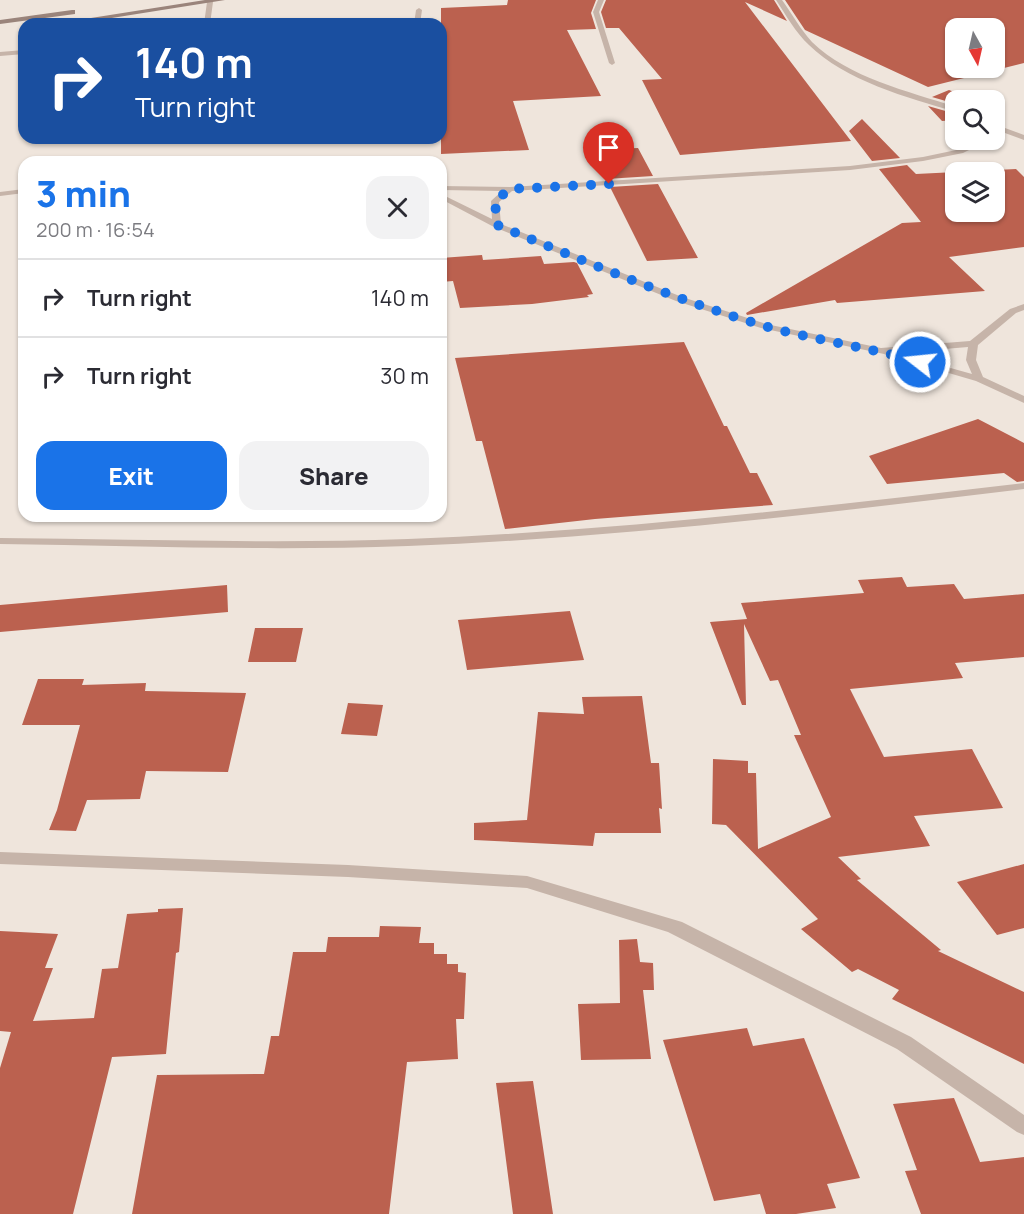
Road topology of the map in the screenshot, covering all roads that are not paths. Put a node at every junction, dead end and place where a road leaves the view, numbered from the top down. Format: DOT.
graph roads {
  1 [pos="155,0"];
  2 [pos="221,0"];
  3 [pos="601,0"];
  4 [pos="779,0"];
  5 [pos="210,2"];
  6 [pos="418,10"];
  7 [pos="39,18"];
  8 [pos="99,18"];
  9 [pos="208,18"];
  10 [pos="417,18"];
  11 [pos="18,21"];
  12 [pos="0,24"];
  13 [pos="18,52"];
  14 [pos="0,54"];
  15 [pos="612,63"];
  16 [pos="945,106"];
  17 [pos="1005,130"];
  18 [pos="1024,138"];
  19 [pos="965,150"];
  20 [pos="447,188"];
  21 [pos="510,189"];
  22 [pos="18,192"];
  23 [pos="0,194"];
  24 [pos="447,199"];
  25 [pos="497,225"];
  26 [pos="1024,307"];
  27 [pos="973,344"];
  28 [pos="881,351"];
  29 [pos="979,379"];
  30 [pos="1024,400"];
  31 [pos="1024,486"];
  32 [pos="0,541"];
  33 [pos="0,858"];
  34 [pos="1024,1126"];
  1 -- 7 [label="street"];
  2 -- 5 [label="street"];
  3 -- 15 [label="lane"];
  4 -- 16 [label="lane"];
  5 -- 8 [label="street"];
  5 -- 9 [label="lane"];
  6 -- 10 [label="lane"];
  11 -- 12 [label="street"];
  13 -- 14 [label="lane"];
  17 -- 18 [label="lane"];
  19 -- 21 [label="lane"];
  20 -- 21 [label="lane"];
  21 -- 25 [label="lane"];
  22 -- 23 [label="lane"];
  24 -- 25 [label="lane"];
  25 -- 28 [label="lane"];
  26 -- 27 [label="lane"];
  27 -- 28 [label="lane"];
  27 -- 29 [label="lane"];
  28 -- 29 [label="lane"];
  29 -- 30 [label="lane"];
  31 -- 32 [label="lane"];
  33 -- 34 [label="street"];
}
